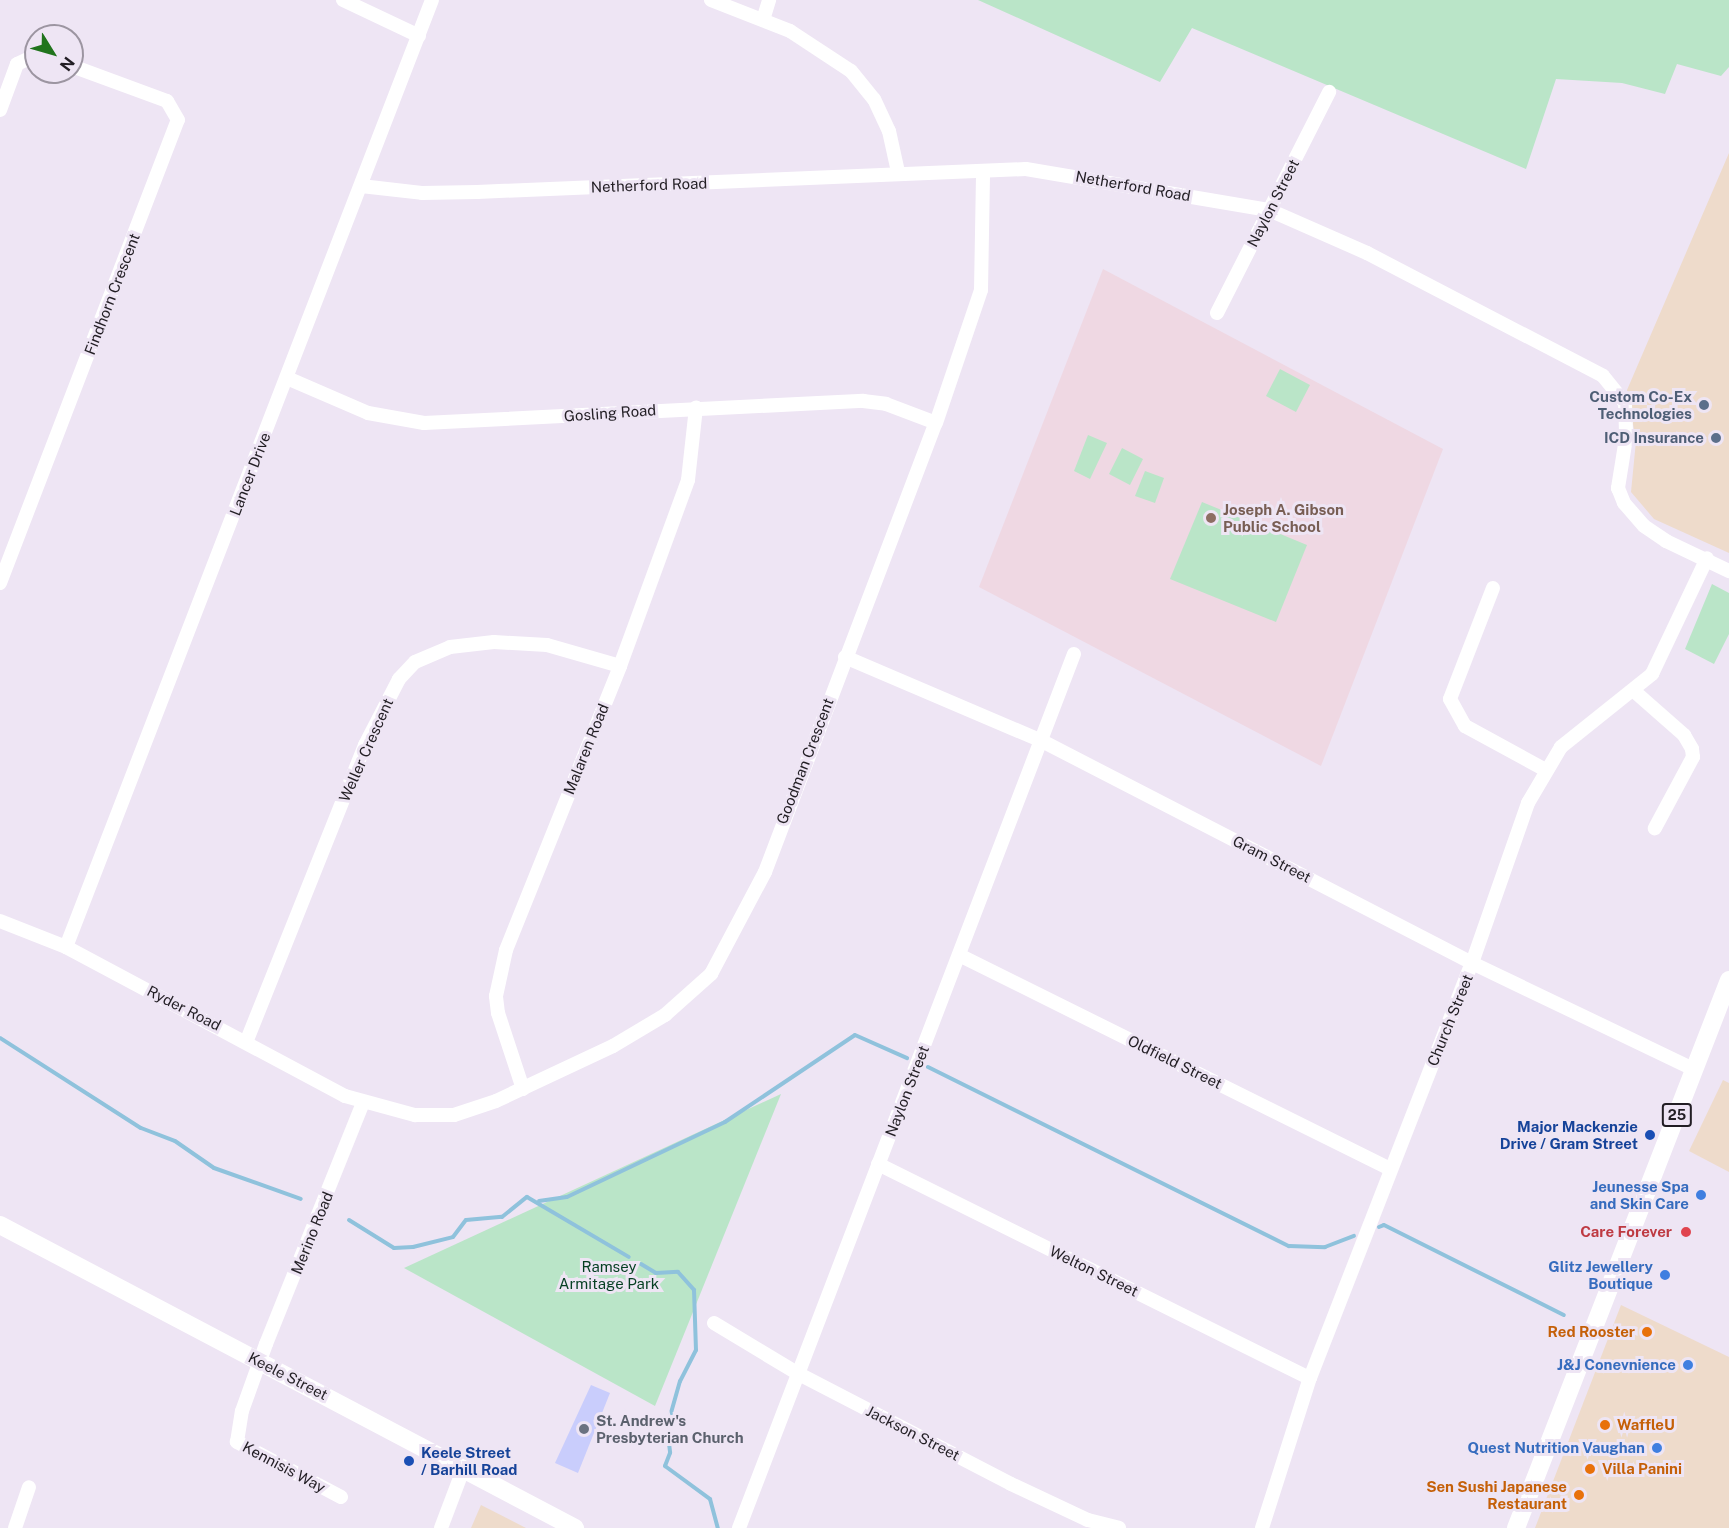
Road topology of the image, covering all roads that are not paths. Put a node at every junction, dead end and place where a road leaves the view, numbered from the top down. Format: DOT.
graph roads {
  1 [pos="343,0"];
  2 [pos="432,0"];
  3 [pos="711,0"];
  4 [pos="769,0"];
  5 [pos="763,20"];
  6 [pos="419,36"];
  7 [pos="24,61"];
  8 [pos="84,70"];
  9 [pos="1329,92"];
  10 [pos="0,110"];
  11 [pos="898,172"];
  12 [pos="983,172"];
  13 [pos="361,186"];
  14 [pos="1269,210"];
  15 [pos="1217,313"];
  16 [pos="287,378"];
  17 [pos="696,407"];
  18 [pos="936,423"];
  19 [pos="1707,558"];
  20 [pos="1729,571"];
  21 [pos="0,583"];
  22 [pos="1493,588"];
  23 [pos="1074,654"];
  24 [pos="845,657"];
  25 [pos="620,666"];
  26 [pos="1634,691"];
  27 [pos="1040,740"];
  28 [pos="1544,770"];
  29 [pos="1655,828"];
  30 [pos="0,921"];
  31 [pos="66,947"];
  32 [pos="959,955"];
  33 [pos="1472,963"];
  34 [pos="1729,980"];
  35 [pos="248,1040"];
  36 [pos="1695,1070"];
  37 [pos="523,1089"];
  38 [pos="363,1103"];
  39 [pos="878,1164"];
  40 [pos="1391,1169"];
  41 [pos="0,1225"];
  42 [pos="714,1323"];
  43 [pos="262,1363"];
  44 [pos="797,1373"];
  45 [pos="1310,1378"];
  46 [pos="464,1467"];
  47 [pos="29,1487"];
  48 [pos="341,1497"];
  49 [pos="15,1528"];
  50 [pos="441,1528"];
  51 [pos="575,1528"];
  52 [pos="739,1528"];
  53 [pos="1119,1528"];
  54 [pos="1262,1528"];
  55 [pos="1516,1528"];
  1 -- 6 [label="street"];
  2 -- 6 [label="street, Lancer Drive"];
  3 -- 5 [label="street"];
  4 -- 5 [label="street"];
  5 -- 11 [label="street"];
  6 -- 13 [label="street, Lancer Drive"];
  7 -- 10 [label="street"];
  8 -- 21 [label="street, Findhorn Crescent"];
  9 -- 14 [label="street, Naylon Street"];
  11 -- 12 [label="street, Netherford Road"];
  11 -- 13 [label="street, Netherford Road"];
  12 -- 14 [label="street, Netherford Road"];
  12 -- 18 [label="street, Goodman Crescent"];
  13 -- 16 [label="street, Lancer Drive"];
  14 -- 15 [label="street, Naylon Street"];
  14 -- 19 [label="street, Netherford Road"];
  16 -- 17 [label="street, Gosling Road"];
  16 -- 31 [label="street, Lancer Drive"];
  17 -- 18 [label="street, Gosling Road"];
  17 -- 25 [label="street, Malaren Road"];
  18 -- 24 [label="street, Goodman Crescent"];
  19 -- 20 [label="street, Netherford Road"];
  19 -- 26 [label="street, Church Street"];
  22 -- 28 [label="street"];
  23 -- 27 [label="street, Naylon Street"];
  24 -- 27 [label="street, Gram Street"];
  24 -- 37 [label="street, Goodman Crescent"];
  25 -- 35 [label="street, Weller Crescent"];
  25 -- 37 [label="street, Malaren Road"];
  26 -- 28 [label="street, Church Street"];
  26 -- 29 [label="street"];
  27 -- 32 [label="street, Naylon Street"];
  27 -- 33 [label="street, Gram Street"];
  28 -- 33 [label="street, Church Street"];
  30 -- 31 [label="street, Ryder Road"];
  31 -- 35 [label="street, Ryder Road"];
  32 -- 39 [label="street, Naylon Street"];
  32 -- 40 [label="street, Oldfield Street"];
  33 -- 36 [label="street, Gram Street"];
  33 -- 40 [label="street, Church Street"];
  34 -- 36 [label="main road, 25"];
  35 -- 38 [label="street, Ryder Road"];
  36 -- 55 [label="main road, 25"];
  37 -- 38 [label="street, Goodman Crescent"];
  38 -- 43 [label="street, Merino Road"];
  39 -- 44 [label="street, Naylon Street"];
  39 -- 45 [label="street, Welton Street"];
  40 -- 45 [label="street, Church Street"];
  41 -- 43 [label="main road, Keele Street"];
  42 -- 44 [label="street, Jackson Street"];
  43 -- 46 [label="main road, Keele Street"];
  43 -- 48 [label="street, Kennisis Way"];
  44 -- 52 [label="street, Naylon Street"];
  44 -- 53 [label="street, Jackson Street"];
  45 -- 54 [label="street, Church Street"];
  46 -- 50 [label="street"];
  46 -- 51 [label="main road, Keele Street"];
  47 -- 49 [label="street"];
}
